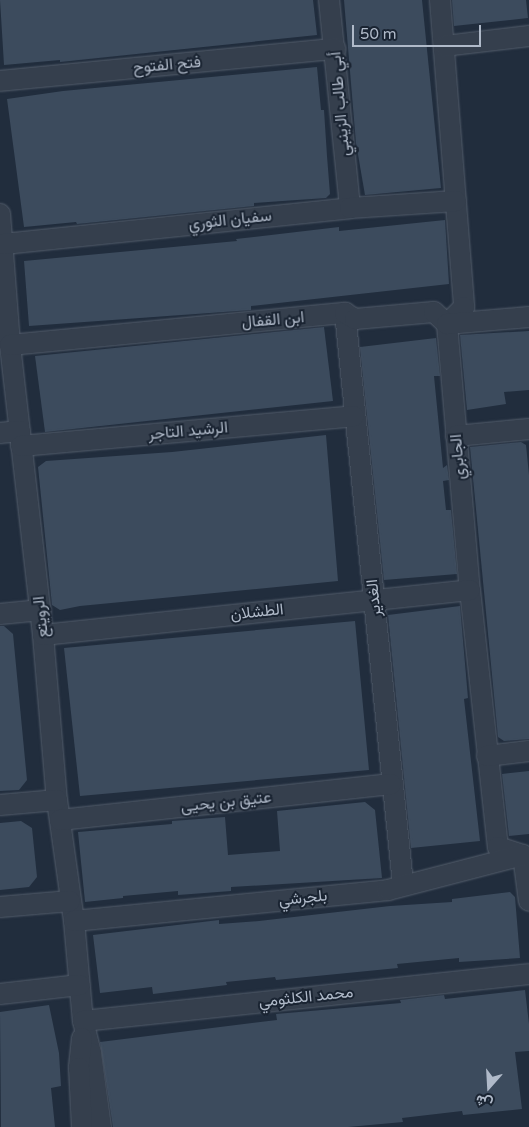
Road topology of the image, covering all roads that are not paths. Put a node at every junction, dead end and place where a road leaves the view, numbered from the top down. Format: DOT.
graph roads {
  1 [pos="330,0"];
  2 [pos="440,0"];
  3 [pos="529,36"];
  4 [pos="445,46"];
  5 [pos="335,49"];
  6 [pos="0,81"];
  7 [pos="456,201"];
  8 [pos="350,208"];
  9 [pos="0,219"];
  10 [pos="4,244"];
  11 [pos="344,313"];
  12 [pos="529,317"];
  13 [pos="447,324"];
  14 [pos="6,332"];
  15 [pos="354,416"];
  16 [pos="529,429"];
  17 [pos="0,433"];
  18 [pos="456,436"];
  19 [pos="21,438"];
  20 [pos="470,590"];
  21 [pos="374,600"];
  22 [pos="41,610"];
  23 [pos="0,614"];
  24 [pos="44,634"];
  25 [pos="529,751"];
  26 [pos="487,756"];
  27 [pos="391,784"];
  28 [pos="58,800"];
  29 [pos="0,805"];
  30 [pos="60,820"];
  31 [pos="526,855"];
  32 [pos="403,884"];
  33 [pos="70,901"];
  34 [pos="529,901"];
  35 [pos="0,907"];
  36 [pos="74,921"];
  37 [pos="529,974"];
  38 [pos="79,985"];
  39 [pos="0,994"];
  40 [pos="83,1021"];
  41 [pos="82,1127"];
  42 [pos="101,1127"];
  1 -- 5 [label="street, أبي طالب الزينبي"];
  2 -- 4 [label="street"];
  3 -- 4 [label="street"];
  4 -- 7 [label="street"];
  5 -- 6 [label="street, فتح الفتوح"];
  5 -- 8 [label="street, أبي طالب الزينبي"];
  7 -- 8 [label="street, سفيان الثوري"];
  7 -- 13 [label="street"];
  8 -- 10 [label="street, سفيان الثوري"];
  9 -- 10 [label="street, الرويتع"];
  10 -- 14 [label="street, الرويتع"];
  11 -- 13 [label="street, ابن القفال"];
  11 -- 14 [label="street, ابن القفال"];
  11 -- 15 [label="street, الغدير"];
  12 -- 13 [label="street"];
  13 -- 18 [label="street, الجابري"];
  14 -- 19 [label="street, الرويتع"];
  15 -- 19 [label="street, الرشيد التاجر"];
  15 -- 21 [label="street, الغدير"];
  16 -- 18 [label="street"];
  17 -- 19 [label="street, الرشيد التاجر"];
  18 -- 20 [label="street, الجابري"];
  19 -- 22 [label="street, الرويتع"];
  20 -- 21 [label="street, الطشلان"];
  20 -- 26 [label="street, الجابري"];
  21 -- 24 [label="street, الطشلان"];
  21 -- 27 [label="street, الغدير"];
  22 -- 23 [label="street"];
  22 -- 24 [label="street, الرويتع"];
  24 -- 28 [label="street, الرويتع"];
  25 -- 26 [label="street"];
  26 -- 31 [label="street, الجابري"];
  27 -- 30 [label="street, عتيق بن يحيى"];
  27 -- 32 [label="street, الغدير"];
  28 -- 29 [label="street"];
  28 -- 30 [label="street, الرويتع"];
  30 -- 33 [label="street, الرويتع"];
  31 -- 32 [label="street, بلجرشي"];
  31 -- 34 [label="street"];
  32 -- 36 [label="street, بلجرشي"];
  33 -- 35 [label="street"];
  33 -- 36 [label="street, الرويتع"];
  36 -- 38 [label="street, الرويتع"];
  37 -- 40 [label="street, محمد الكلثومي"];
  38 -- 39 [label="street"];
  38 -- 40 [label="street, الرويتع"];
  40 -- 41 [label="street"];
  40 -- 42 [label="street"];
}
